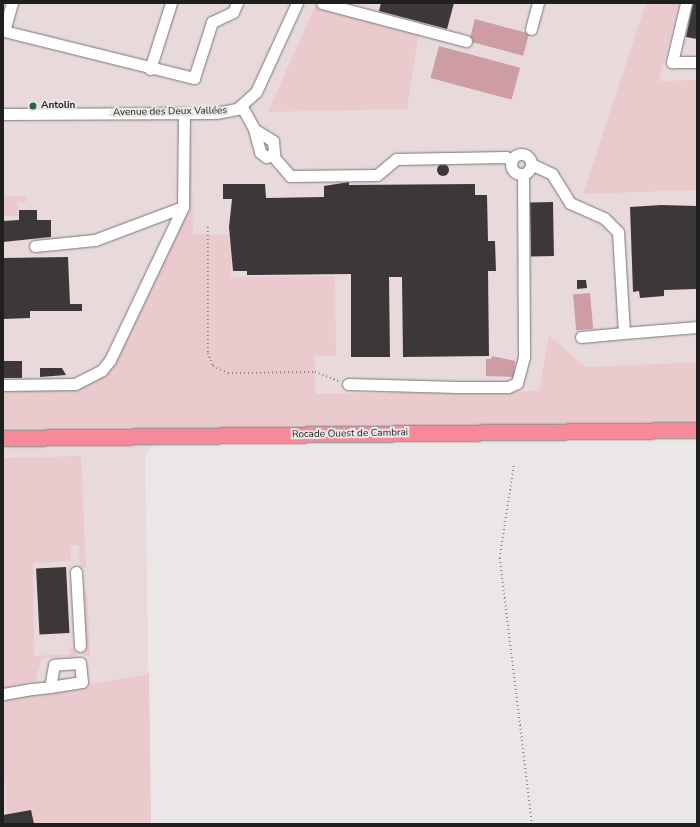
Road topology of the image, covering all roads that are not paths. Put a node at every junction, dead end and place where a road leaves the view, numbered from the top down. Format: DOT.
graph roads {
  1 [pos="12,3"];
  2 [pos="171,3"];
  3 [pos="237,3"];
  4 [pos="297,3"];
  5 [pos="322,3"];
  6 [pos="538,3"];
  7 [pos="686,3"];
  8 [pos="531,29"];
  9 [pos="466,42"];
  10 [pos="697,62"];
  11 [pos="150,69"];
  12 [pos="242,106"];
  13 [pos="184,113"];
  14 [pos="3,114"];
  15 [pos="254,128"];
  16 [pos="272,155"];
  17 [pos="512,161"];
  18 [pos="531,164"];
  19 [pos="523,174"];
  20 [pos="183,207"];
  21 [pos="35,246"];
  22 [pos="697,327"];
  23 [pos="624,333"];
  24 [pos="582,337"];
  25 [pos="348,384"];
  26 [pos="3,385"];
  27 [pos="697,430"];
  28 [pos="3,438"];
  29 [pos="76,572"];
  30 [pos="80,646"];
  31 [pos="50,687"];
  32 [pos="3,694"];
  1 -- 11 [label="street"];
  2 -- 11 [label="street"];
  3 -- 11 [label="street"];
  4 -- 12 [label="street, Avenue des Deux Vallées"];
  5 -- 9 [label="street"];
  6 -- 8 [label="street"];
  7 -- 10 [label="street"];
  12 -- 13 [label="street, Avenue des Deux Vallées"];
  12 -- 15 [label="street"];
  13 -- 14 [label="street, Avenue des Deux Vallées"];
  13 -- 20 [label="street"];
  15 -- 16 [label="street"];
  15 -- 16 [label="street"];
  16 -- 17 [label="street"];
  17 -- 18 [label="street"];
  17 -- 19 [label="street"];
  18 -- 19 [label="street"];
  18 -- 23 [label="street"];
  19 -- 25 [label="street"];
  20 -- 21 [label="street"];
  20 -- 26 [label="street"];
  22 -- 23 [label="street"];
  23 -- 24 [label="street"];
  27 -- 28 [label="highway, Rocade Ouest de Cambrai"];
  29 -- 30 [label="street"];
  31 -- 32 [label="street"];
}
